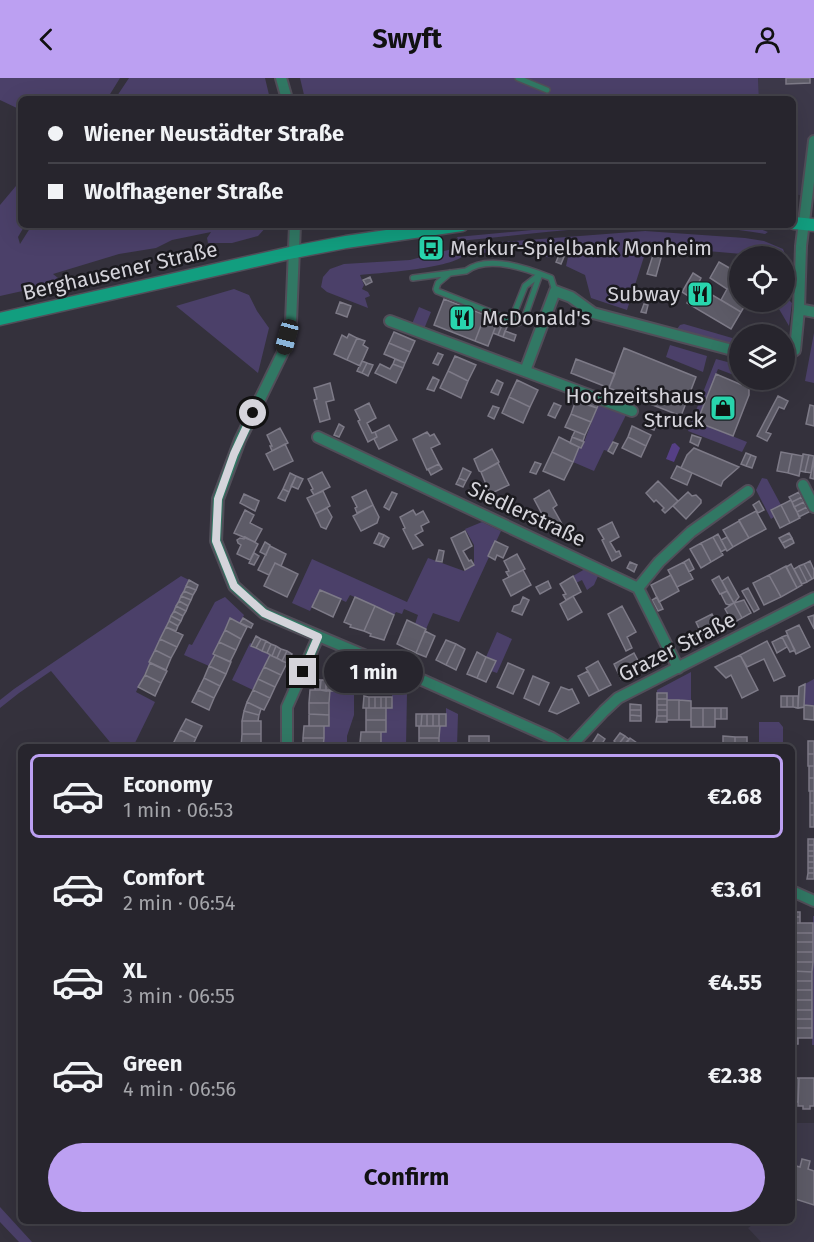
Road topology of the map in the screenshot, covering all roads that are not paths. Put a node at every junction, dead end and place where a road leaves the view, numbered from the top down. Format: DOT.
graph roads {
  1 [pos="281,78"];
  2 [pos="518,78"];
  3 [pos="547,90"];
  4 [pos="286,96"];
  5 [pos="814,141"];
  6 [pos="803,224"];
  7 [pos="295,228"];
  8 [pos="442,228"];
  9 [pos="294,252"];
  10 [pos="450,273"];
  11 [pos="540,274"];
  12 [pos="413,278"];
  13 [pos="555,291"];
  14 [pos="799,309"];
  15 [pos="814,312"];
  16 [pos="0,319"];
  17 [pos="390,321"];
  18 [pos="511,321"];
  19 [pos="729,349"];
  20 [pos="795,350"];
  21 [pos="525,371"];
  22 [pos="632,411"];
  23 [pos="318,437"];
  24 [pos="803,485"];
  25 [pos="748,491"];
  26 [pos="814,507"];
  27 [pos="638,588"];
  28 [pos="814,598"];
  29 [pos="318,637"];
  30 [pos="678,668"];
  31 [pos="287,744"];
  32 [pos="563,744"];
  33 [pos="572,744"];
  34 [pos="795,892"];
  35 [pos="814,901"];
  1 -- 4 [label="street"];
  2 -- 3 [label="lane"];
  5 -- 6 [label="street"];
  6 -- 14 [label="street"];
  7 -- 9 [label="street"];
  8 -- 9 [label="street, Berghausener Straße"];
  9 -- 16 [label="street, Berghausener Straße"];
  9 -- 29 [label="street"];
  10 -- 11 [label="lane"];
  10 -- 12 [label="lane"];
  10 -- 18 [label="lane"];
  11 -- 13 [label="lane"];
  11 -- 18 [label="lane"];
  11 -- 18 [label="lane"];
  13 -- 19 [label="street"];
  13 -- 21 [label="street"];
  14 -- 15 [label="street"];
  14 -- 20 [label="street"];
  17 -- 21 [label="street"];
  21 -- 22 [label="street"];
  23 -- 27 [label="street, Siedlerstraße"];
  24 -- 26 [label="street"];
  25 -- 27 [label="street"];
  27 -- 30 [label="street"];
  28 -- 30 [label="street, Grazer Straße"];
  29 -- 31 [label="street"];
  29 -- 32 [label="street"];
  30 -- 33 [label="street, Grazer Straße"];
  34 -- 35 [label="street"];
}
